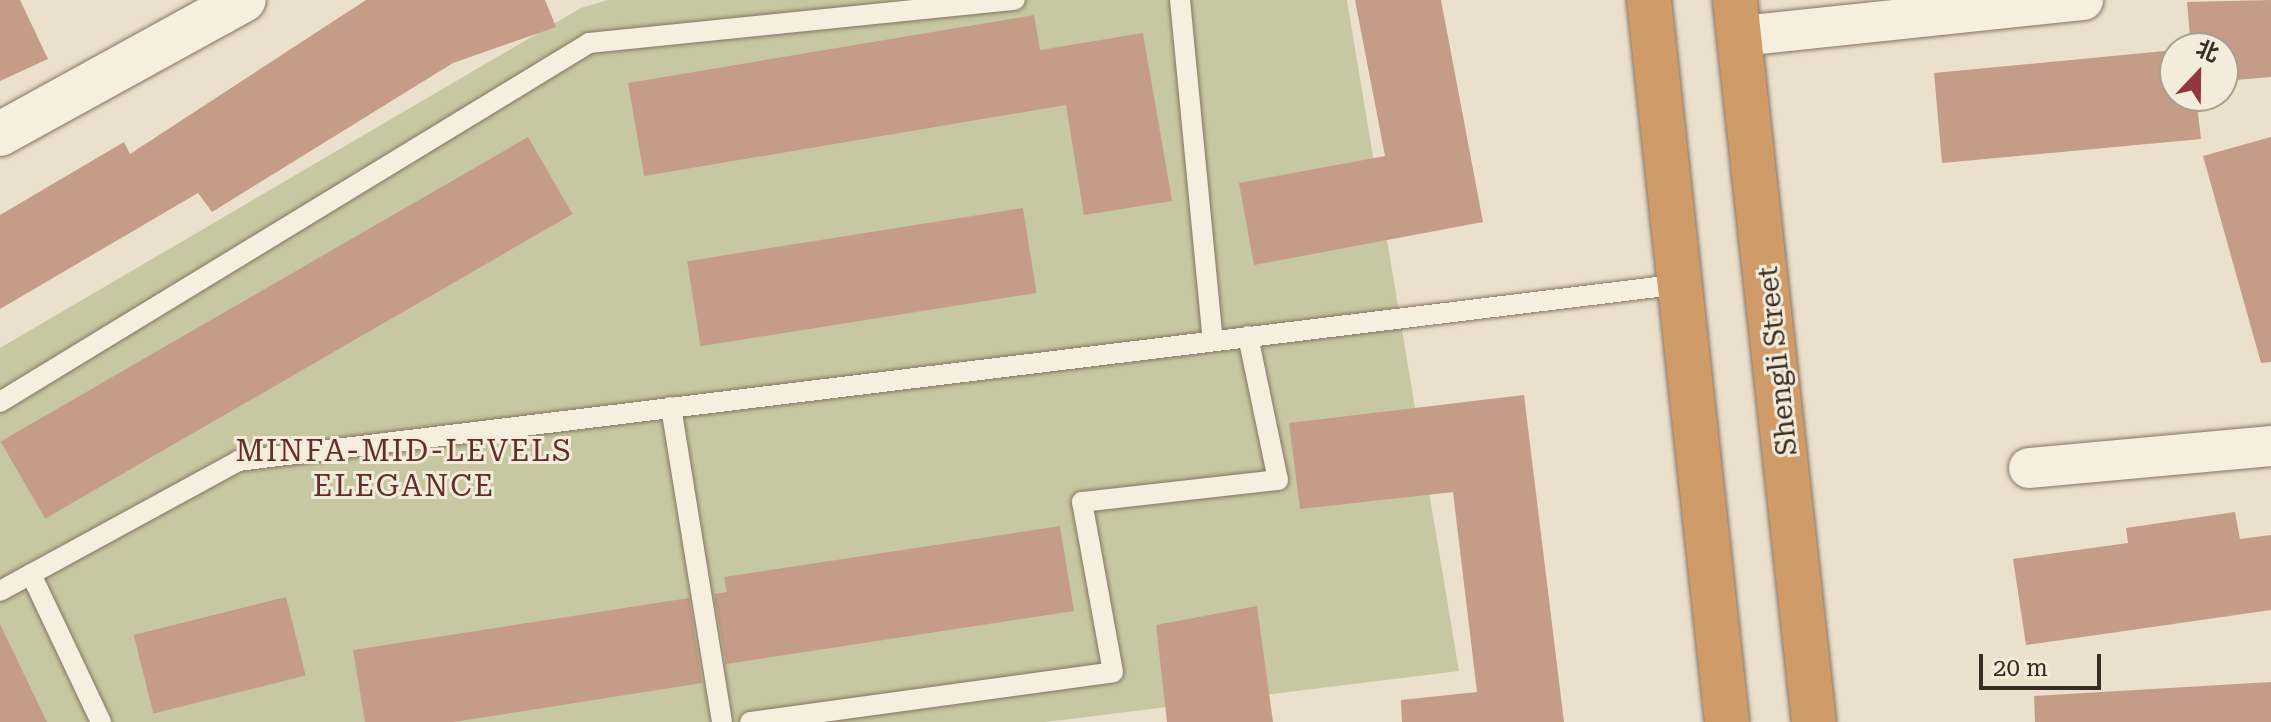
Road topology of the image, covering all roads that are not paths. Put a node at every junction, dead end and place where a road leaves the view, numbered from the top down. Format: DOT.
graph roads {
  1 [pos="244,0"];
  2 [pos="1015,0"];
  3 [pos="1180,0"];
  4 [pos="1649,0"];
  5 [pos="2083,0"];
  6 [pos="1738,18"];
  7 [pos="0,134"];
  8 [pos="1681,284"];
  9 [pos="1248,336"];
  10 [pos="1213,340"];
  11 [pos="0,402"];
  12 [pos="671,407"];
  13 [pos="2271,446"];
  14 [pos="2029,468"];
  15 [pos="31,574"];
  16 [pos="0,591"];
  17 [pos="101,722"];
  18 [pos="722,722"];
  19 [pos="750,722"];
  20 [pos="1727,722"];
  21 [pos="1814,722"];
  1 -- 7 [label="street"];
  2 -- 11 [label="lane"];
  3 -- 10 [label="lane"];
  4 -- 8 [label="highway"];
  5 -- 6 [label="street"];
  6 -- 21 [label="highway, Shengli Street"];
  8 -- 9 [label="lane"];
  8 -- 20 [label="highway"];
  9 -- 10 [label="lane"];
  9 -- 19 [label="lane"];
  10 -- 12 [label="lane"];
  12 -- 15 [label="lane"];
  12 -- 18 [label="lane"];
  13 -- 14 [label="street"];
  15 -- 16 [label="lane"];
  15 -- 17 [label="lane"];
}
